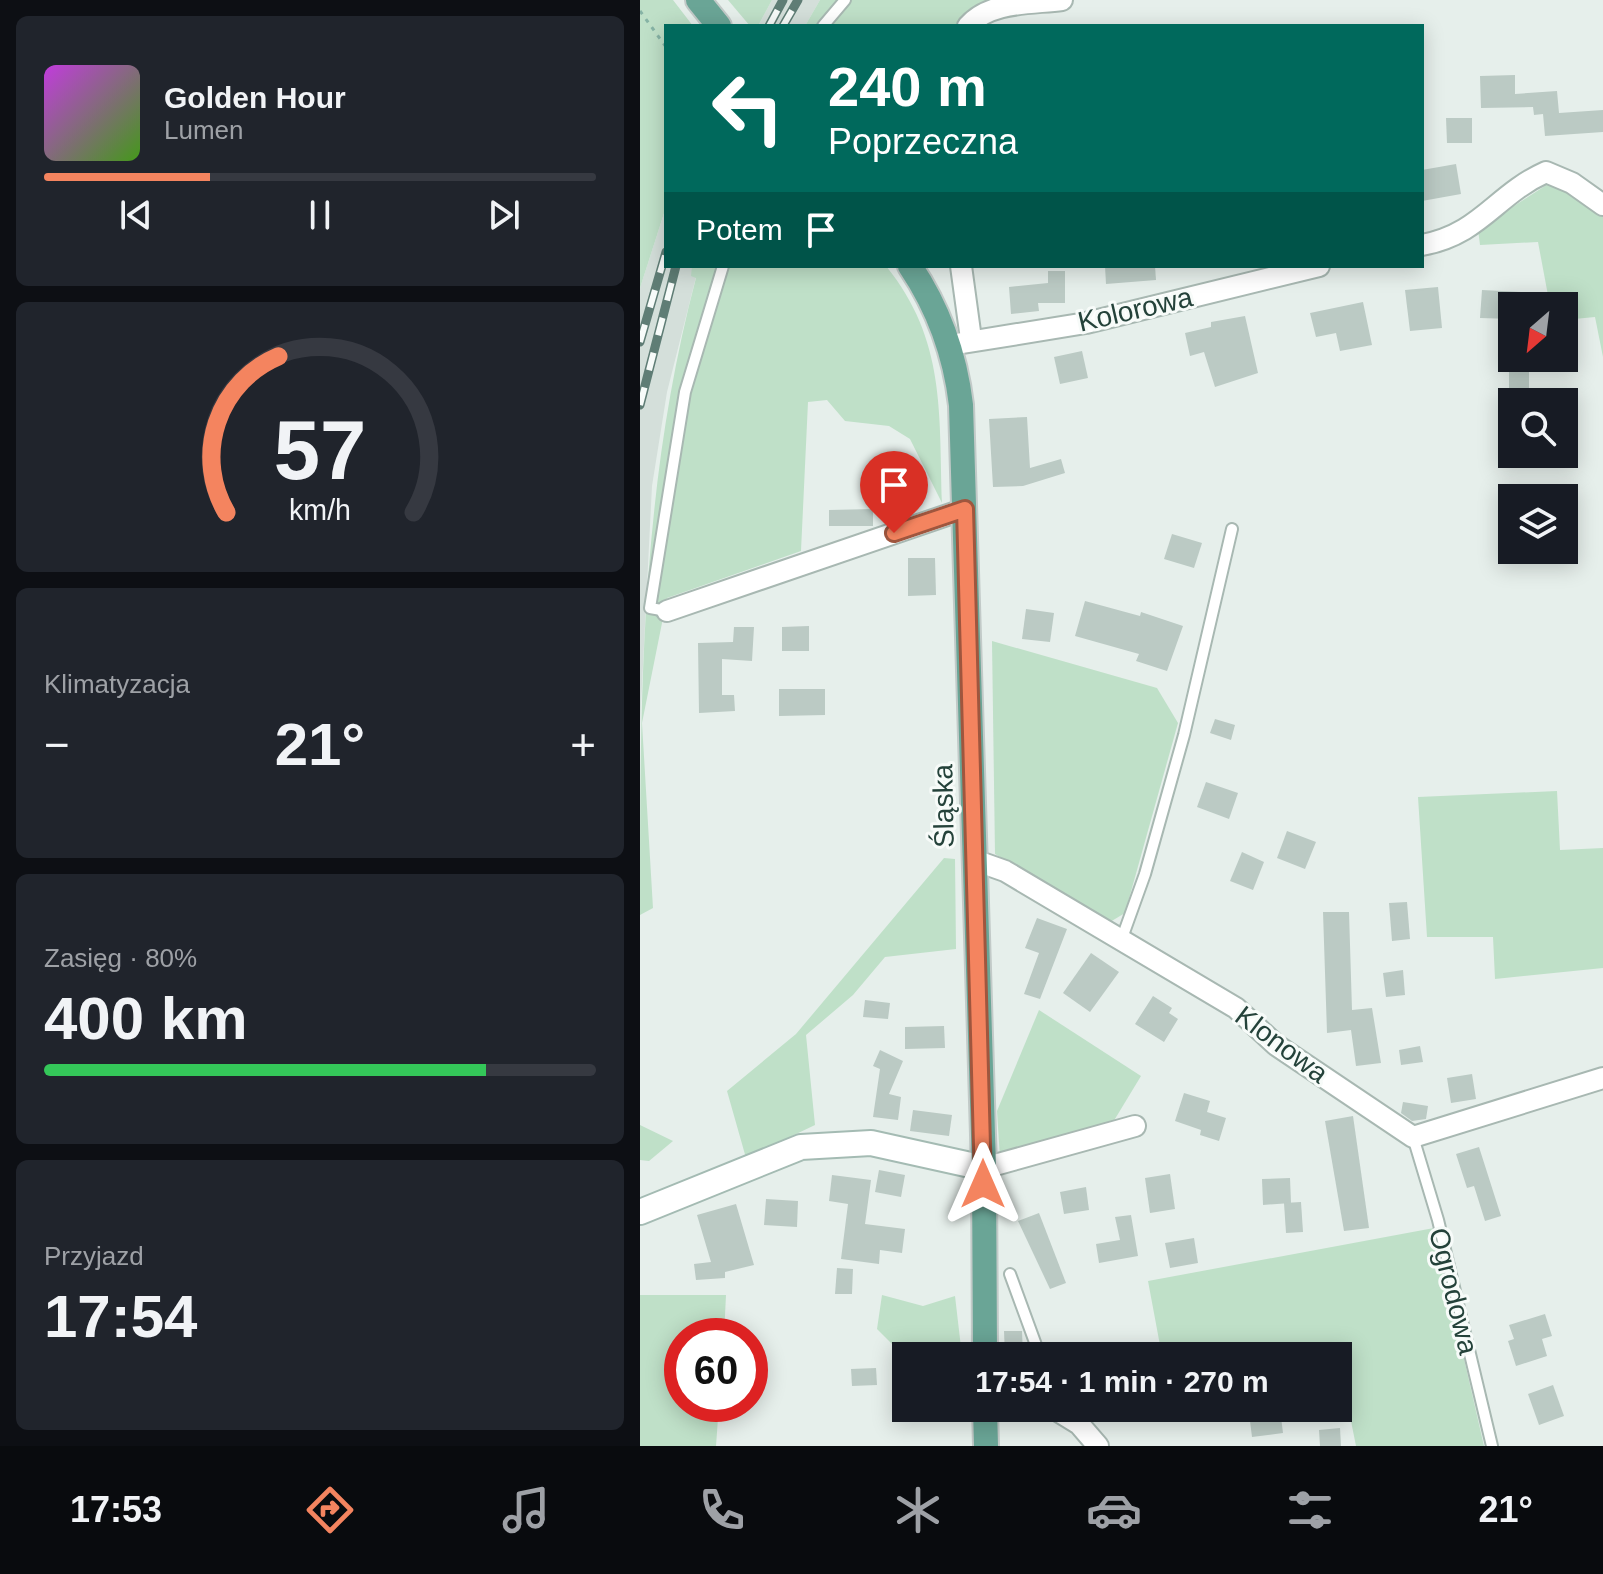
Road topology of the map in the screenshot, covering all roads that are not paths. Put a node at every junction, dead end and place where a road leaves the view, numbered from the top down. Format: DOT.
graph roads {
  1 [pos="698,0"];
  2 [pos="845,0"];
  3 [pos="1062,0"];
  4 [pos="717,24"];
  5 [pos="825,24"];
  6 [pos="970,24"];
  7 [pos="1603,205"];
  8 [pos="1424,245"];
  9 [pos="722,268"];
  10 [pos="911,268"];
  11 [pos="961,268"];
  12 [pos="1311,268"];
  13 [pos="960,342"];
  14 [pos="965,509"];
  15 [pos="1232,529"];
  16 [pos="667,611"];
  17 [pos="974,860"];
  18 [pos="1122,938"];
  19 [pos="1603,1078"];
  20 [pos="1135,1126"];
  21 [pos="1413,1137"];
  22 [pos="984,1168"];
  23 [pos="640,1212"];
  24 [pos="1010,1274"];
  25 [pos="985,1342"];
  26 [pos="1035,1342"];
  27 [pos="985,1422"];
  28 [pos="1076,1422"];
  29 [pos="986,1446"];
  30 [pos="1098,1446"];
  31 [pos="1492,1446"];
  1 -- 4 [label="main road"];
  2 -- 5 [label="lane"];
  3 -- 6 [label="street"];
  7 -- 8 [label="street"];
  9 -- 16 [label="lane"];
  10 -- 13 [label="main road, Śląska"];
  11 -- 13 [label="street"];
  12 -- 13 [label="street, Kolorowa"];
  13 -- 14 [label="main road, Śląska"];
  14 -- 16 [label="street"];
  14 -- 17 [label="main road, Śląska"];
  15 -- 18 [label="lane"];
  17 -- 18 [label="street, Klonowa"];
  17 -- 22 [label="main road, Śląska"];
  18 -- 21 [label="street, Klonowa"];
  19 -- 21 [label="street"];
  20 -- 22 [label="street"];
  21 -- 31 [label="lane, Ogrodowa"];
  22 -- 23 [label="street"];
  22 -- 25 [label="main road, Śląska"];
  24 -- 26 [label="lane"];
  27 -- 29 [label="main road"];
  28 -- 30 [label="street"];
}
